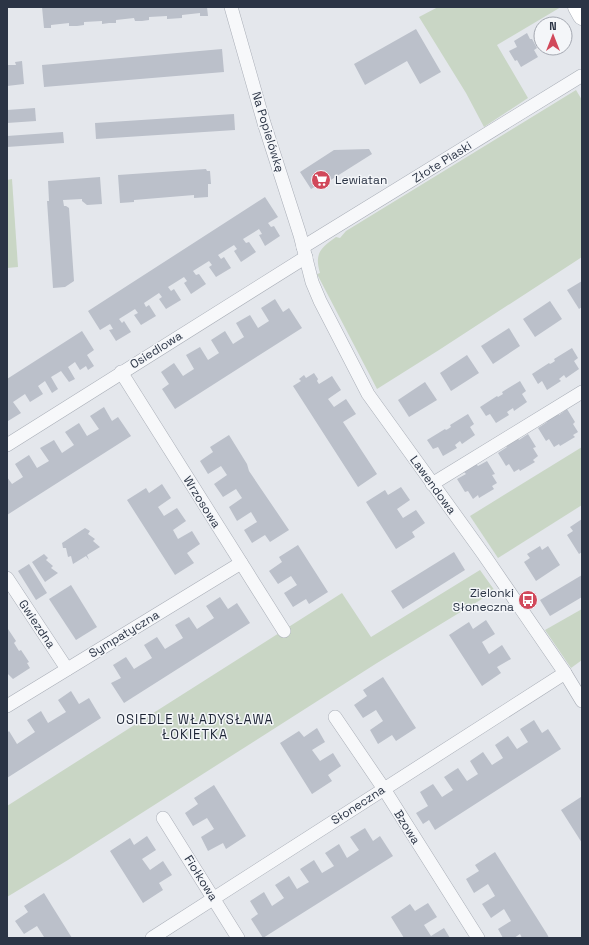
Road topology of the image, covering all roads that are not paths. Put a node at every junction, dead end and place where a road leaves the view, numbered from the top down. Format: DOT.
graph roads {
  1 [pos="232,7"];
  2 [pos="577,7"];
  3 [pos="582,16"];
  4 [pos="581,76"];
  5 [pos="304,252"];
  6 [pos="121,372"];
  7 [pos="582,392"];
  8 [pos="7,445"];
  9 [pos="432,484"];
  10 [pos="241,563"];
  11 [pos="7,578"];
  12 [pos="284,631"];
  13 [pos="67,669"];
  14 [pos="565,673"];
  15 [pos="582,701"];
  16 [pos="7,706"];
  17 [pos="335,717"];
  18 [pos="384,789"];
  19 [pos="163,818"];
  20 [pos="213,899"];
  21 [pos="152,938"];
  22 [pos="238,938"];
  23 [pos="478,938"];
  1 -- 5 [label="street, Na Popielówkę"];
  2 -- 3 [label="main road"];
  4 -- 5 [label="street, Złote Piaski"];
  5 -- 6 [label="street, Osiedlowa"];
  5 -- 9 [label="street, Lawendowa"];
  6 -- 8 [label="street, Osiedlowa"];
  6 -- 10 [label="street, Wrzosowa"];
  7 -- 9 [label="street"];
  9 -- 14 [label="street, Lawendowa"];
  10 -- 12 [label="street, Wrzosowa"];
  10 -- 13 [label="street, Sympatyczna"];
  11 -- 13 [label="street, Gwiezdna"];
  13 -- 16 [label="street, Sympatyczna"];
  14 -- 15 [label="street, Lawendowa"];
  14 -- 18 [label="street, Słoneczna"];
  17 -- 18 [label="street, Bzowa"];
  18 -- 20 [label="street, Słoneczna"];
  18 -- 23 [label="street, Bzowa"];
  19 -- 20 [label="street, Fiołkowa"];
  20 -- 21 [label="street, Słoneczna"];
  20 -- 22 [label="street, Fiołkowa"];
}
